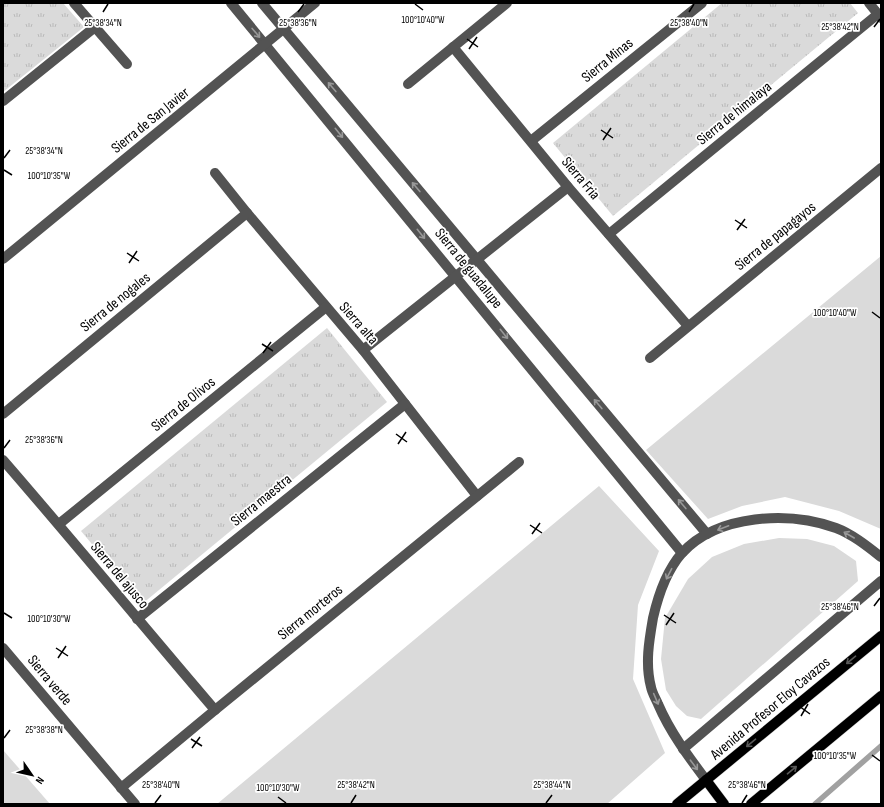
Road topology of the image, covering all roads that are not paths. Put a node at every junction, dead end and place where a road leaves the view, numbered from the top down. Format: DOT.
graph roads {
  1 [pos="74,3"];
  2 [pos="231,3"];
  3 [pos="262,3"];
  4 [pos="315,3"];
  5 [pos="507,3"];
  6 [pos="702,3"];
  7 [pos="869,3"];
  8 [pos="880,16"];
  9 [pos="94,28"];
  10 [pos="283,30"];
  11 [pos="266,45"];
  12 [pos="453,47"];
  13 [pos="127,64"];
  14 [pos="408,84"];
  15 [pos="3,101"];
  16 [pos="531,141"];
  17 [pos="881,168"];
  18 [pos="215,173"];
  19 [pos="568,187"];
  20 [pos="247,214"];
  21 [pos="609,234"];
  22 [pos="3,259"];
  23 [pos="477,259"];
  24 [pos="456,276"];
  25 [pos="326,307"];
  26 [pos="688,326"];
  27 [pos="364,350"];
  28 [pos="650,358"];
  29 [pos="405,404"];
  30 [pos="3,414"];
  31 [pos="3,460"];
  32 [pos="519,462"];
  33 [pos="477,496"];
  34 [pos="59,524"];
  35 [pos="707,534"];
  36 [pos="682,553"];
  37 [pos="881,557"];
  38 [pos="881,581"];
  39 [pos="137,619"];
  40 [pos="881,636"];
  41 [pos="3,648"];
  42 [pos="881,696"];
  43 [pos="215,710"];
  44 [pos="683,749"];
  45 [pos="706,780"];
  46 [pos="121,788"];
  47 [pos="689,800"];
  48 [pos="136,804"];
  49 [pos="677,804"];
  50 [pos="724,804"];
  51 [pos="751,804"];
  1 -- 9 [label="street"];
  2 -- 11 [label="street, Sierra de guadalupe, one-way"];
  3 -- 10 [label="street, Sierra de guadalupe"];
  4 -- 10 [label="street, Sierra de San Javier"];
  5 -- 12 [label="street"];
  6 -- 16 [label="street, Sierra Minas"];
  7 -- 8 [label="street"];
  8 -- 21 [label="street, Sierra de himalaya"];
  9 -- 13 [label="street"];
  9 -- 15 [label="street"];
  10 -- 11 [label="street, Sierra de San Javier"];
  23 -- 10 [label="street, Sierra de guadalupe, one-way"];
  11 -- 22 [label="street, Sierra de San Javier"];
  11 -- 24 [label="street, Sierra de guadalupe, one-way"];
  12 -- 14 [label="street"];
  12 -- 16 [label="street, Sierra Fria"];
  16 -- 19 [label="street, Sierra Fria"];
  17 -- 26 [label="street, Sierra de papagayos"];
  18 -- 20 [label="street, Sierra alta"];
  19 -- 21 [label="street, Sierra Fria"];
  19 -- 23 [label="street"];
  20 -- 25 [label="street, Sierra alta"];
  20 -- 30 [label="street, Sierra de nogales"];
  21 -- 26 [label="street, Sierra Fria"];
  23 -- 24 [label="street"];
  35 -- 23 [label="street, Sierra de guadalupe, one-way"];
  24 -- 27 [label="street"];
  24 -- 36 [label="street, Sierra de guadalupe, one-way"];
  25 -- 27 [label="street, Sierra alta"];
  25 -- 34 [label="street, Sierra de Olivos"];
  26 -- 28 [label="street, Sierra de papagayos"];
  27 -- 29 [label="street, Sierra alta"];
  29 -- 33 [label="street, Sierra alta"];
  29 -- 39 [label="street, Sierra maestra"];
  31 -- 34 [label="street, Sierra del ajusco"];
  32 -- 33 [label="street, Sierra morteros"];
  33 -- 43 [label="street, Sierra morteros"];
  34 -- 39 [label="street, Sierra del ajusco"];
  35 -- 36 [label="street"];
  37 -- 35 [label="street, one-way"];
  36 -- 44 [label="street, one-way"];
  38 -- 44 [label="street"];
  39 -- 43 [label="street, Sierra del ajusco"];
  40 -- 45 [label="main road, Avenida Profesor Eloy Cavazos, one-way"];
  41 -- 46 [label="street, Sierra verde"];
  51 -- 42 [label="main road, one-way"];
  43 -- 46 [label="street, Sierra morteros"];
  44 -- 45 [label="street, one-way"];
  45 -- 47 [label="main road, Avenida Profesor Eloy Cavazos"];
  45 -- 50 [label="main road"];
  46 -- 48 [label="street, Sierra verde"];
  47 -- 49 [label="main road, Avenida Profesor Eloy Cavazos"];
}
